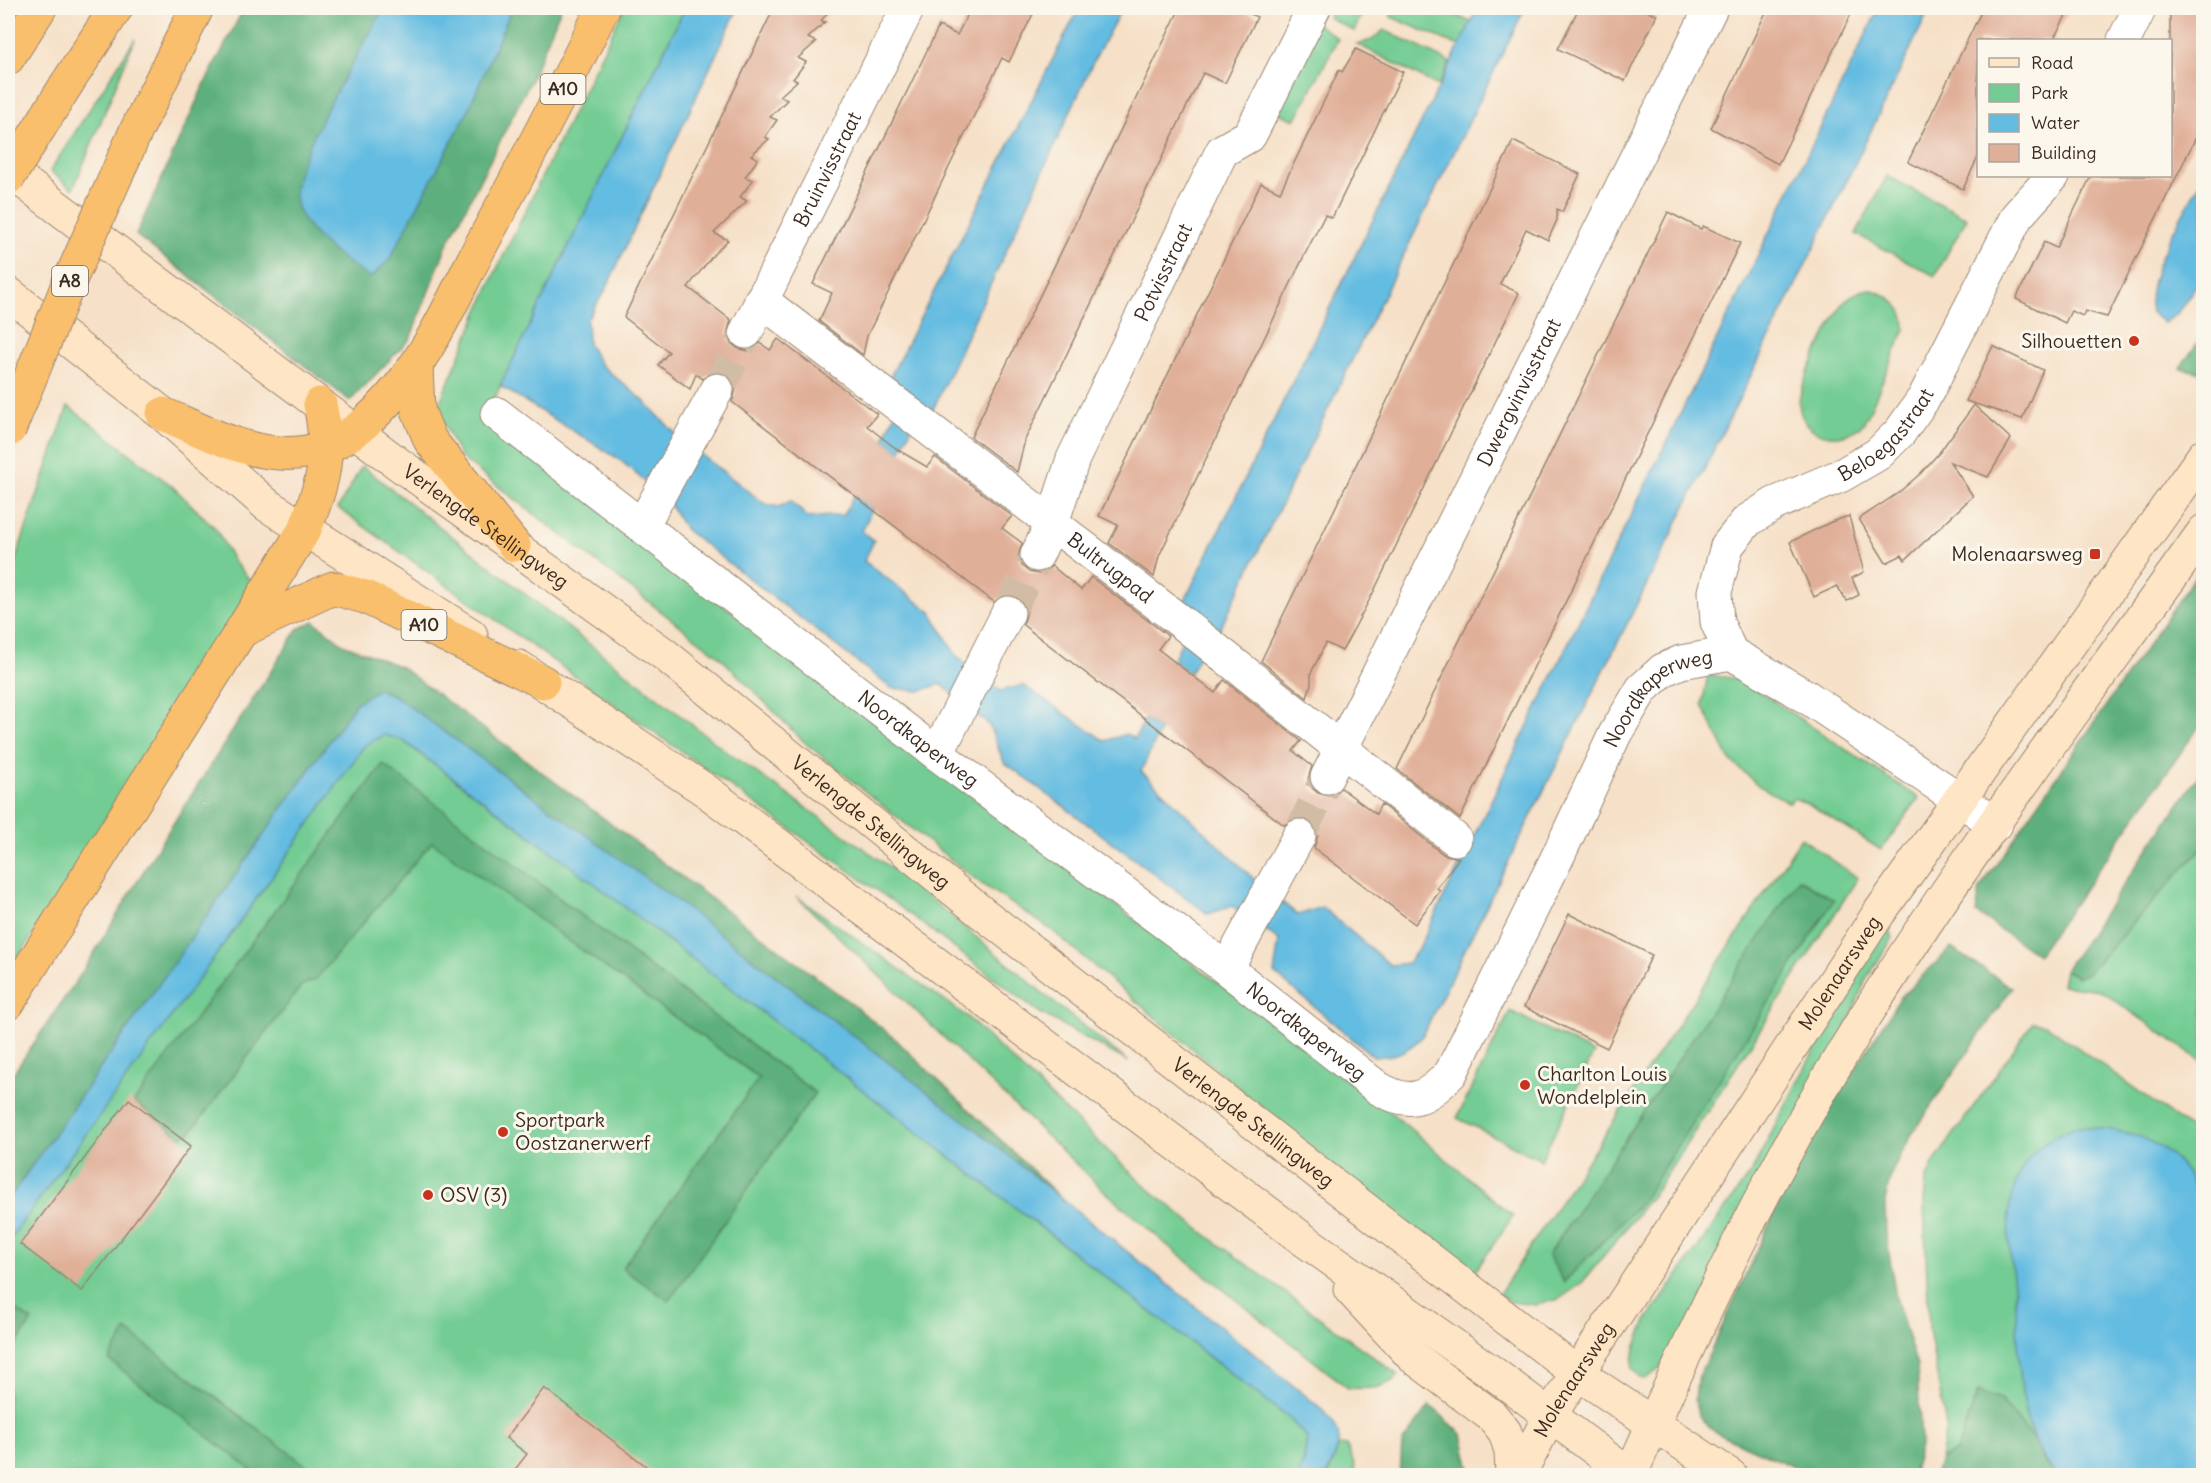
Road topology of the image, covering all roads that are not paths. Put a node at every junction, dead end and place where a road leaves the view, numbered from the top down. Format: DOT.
graph roads {
  1 [pos="40,8"];
  2 [pos="116,8"];
  3 [pos="197,8"];
  4 [pos="603,8"];
  5 [pos="908,8"];
  6 [pos="1314,8"];
  7 [pos="1711,8"];
  8 [pos="2140,8"];
  9 [pos="2124,39"];
  10 [pos="12,50"];
  11 [pos="8,170"];
  12 [pos="2052,177"];
  13 [pos="8,178"];
  14 [pos="8,293"];
  15 [pos="762,300"];
  16 [pos="746,332"];
  17 [pos="416,366"];
  18 [pos="717,390"];
  19 [pos="320,404"];
  20 [pos="164,414"];
  21 [pos="497,414"];
  22 [pos="356,431"];
  23 [pos="8,433"];
  24 [pos="325,445"];
  25 [pos="2204,455"];
  26 [pos="649,515"];
  27 [pos="1052,524"];
  28 [pos="305,529"];
  29 [pos="2204,531"];
  30 [pos="514,544"];
  31 [pos="1037,555"];
  32 [pos="1008,613"];
  33 [pos="243,630"];
  34 [pos="1731,653"];
  35 [pos="543,682"];
  36 [pos="937,754"];
  37 [pos="1333,763"];
  38 [pos="1959,798"];
  39 [pos="1996,824"];
  40 [pos="1299,836"];
  41 [pos="1455,839"];
  42 [pos="1227,969"];
  43 [pos="8,1003"];
  44 [pos="1304,1240"];
  45 [pos="1577,1373"];
  46 [pos="1550,1415"];
  47 [pos="1652,1425"];
  48 [pos="1630,1475"];
  49 [pos="1512,1476"];
  50 [pos="1519,1476"];
  51 [pos="1731,1476"];
  1 -- 10 [label="highway"];
  2 -- 13 [label="highway, bridge"];
  3 -- 23 [label="highway, A8, bridge"];
  4 -- 17 [label="highway, A10"];
  5 -- 15 [label="street, Bruinvisstraat"];
  6 -- 27 [label="street, Potvisstraat"];
  7 -- 37 [label="street, Dwergvinvisstraat"];
  8 -- 9 [label="street"];
  11 -- 19 [label="main road, Verlengde Stellingweg"];
  12 -- 34 [label="street, Beloegastraat"];
  14 -- 20 [label="main road"];
  15 -- 16 [label="street, Bruinvisstraat"];
  15 -- 27 [label="street, Bultrugpad"];
  17 -- 22 [label="highway, A10"];
  17 -- 30 [label="highway"];
  18 -- 26 [label="street"];
  19 -- 22 [label="main road, Verlengde Stellingweg"];
  19 -- 24 [label="highway"];
  20 -- 24 [label="highway, A10"];
  20 -- 28 [label="main road"];
  21 -- 26 [label="street, Noordkaperweg"];
  22 -- 24 [label="highway, A10"];
  22 -- 30 [label="main road, Verlengde Stellingweg"];
  24 -- 28 [label="highway"];
  25 -- 38 [label="main road, Molenaarsweg"];
  26 -- 36 [label="street, Noordkaperweg"];
  27 -- 31 [label="street, Potvisstraat"];
  27 -- 37 [label="street, Bultrugpad"];
  28 -- 33 [label="highway"];
  28 -- 35 [label="main road"];
  29 -- 39 [label="main road"];
  30 -- 45 [label="main road, Verlengde Stellingweg"];
  32 -- 36 [label="street"];
  33 -- 35 [label="highway, A10"];
  33 -- 43 [label="highway"];
  34 -- 38 [label="street, Noordkaperweg"];
  34 -- 42 [label="street, Noordkaperweg"];
  35 -- 44 [label="main road"];
  36 -- 42 [label="street, Noordkaperweg"];
  37 -- 41 [label="street, Bultrugpad"];
  38 -- 39 [label="street, Noordkaperweg"];
  38 -- 45 [label="main road, Molenaarsweg"];
  39 -- 47 [label="main road"];
  40 -- 42 [label="street"];
  44 -- 46 [label="main road"];
  44 -- 49 [label="main road"];
  45 -- 46 [label="main road, Molenaarsweg"];
  45 -- 47 [label="main road, Verlengde Stellingweg"];
  46 -- 48 [label="main road"];
  46 -- 50 [label="main road, Molenaarsweg"];
  47 -- 48 [label="main road"];
  47 -- 51 [label="main road, Verlengde Stellingweg"];
}
